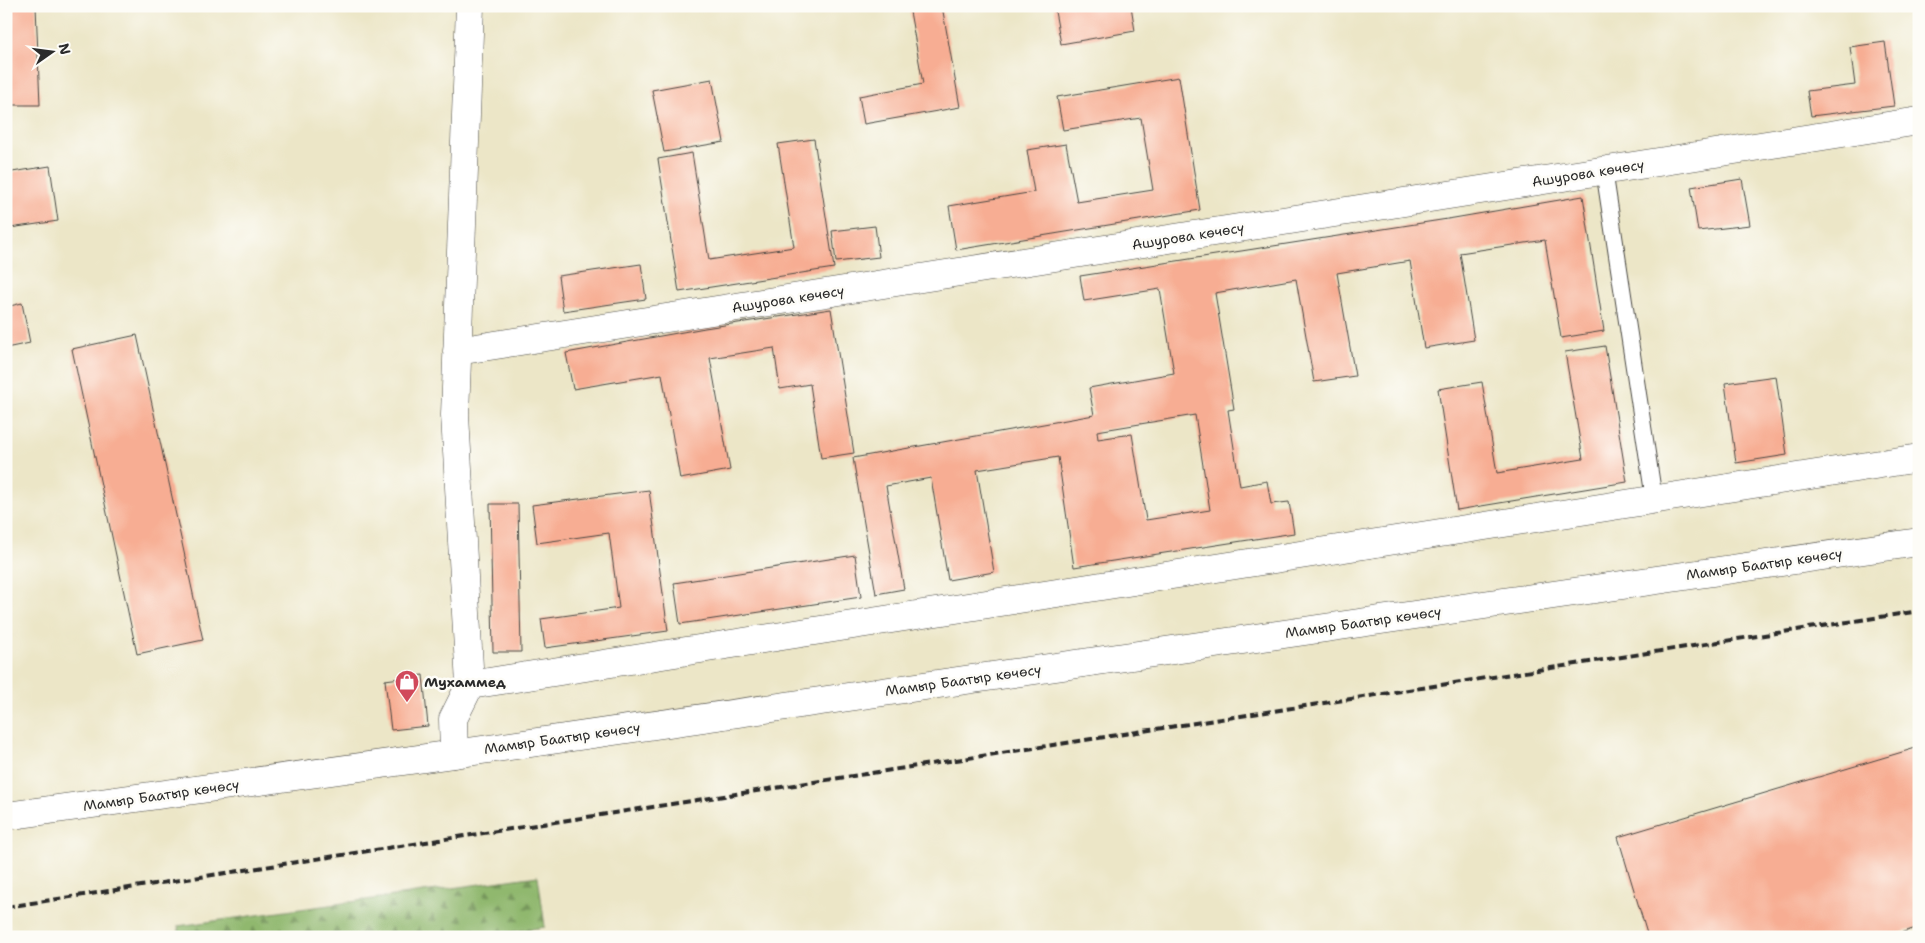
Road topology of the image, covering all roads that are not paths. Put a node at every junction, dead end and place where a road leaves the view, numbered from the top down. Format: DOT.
graph roads {
  1 [pos="470,6"];
  2 [pos="1919,121"];
  3 [pos="1604,170"];
  4 [pos="456,351"];
  5 [pos="1919,458"];
  6 [pos="1654,499"];
  7 [pos="1919,542"];
  8 [pos="470,685"];
  9 [pos="454,754"];
  10 [pos="6,816"];
  1 -- 4 [label="street"];
  2 -- 3 [label="street, Ашурова көчөсү"];
  3 -- 4 [label="street, Ашурова көчөсү"];
  3 -- 6 [label="lane"];
  4 -- 8 [label="street"];
  5 -- 6 [label="street"];
  6 -- 8 [label="street"];
  7 -- 9 [label="street, Мамыр Баатыр көчөсү"];
  8 -- 9 [label="street"];
  9 -- 10 [label="street, Мамыр Баатыр көчөсү"];
}
